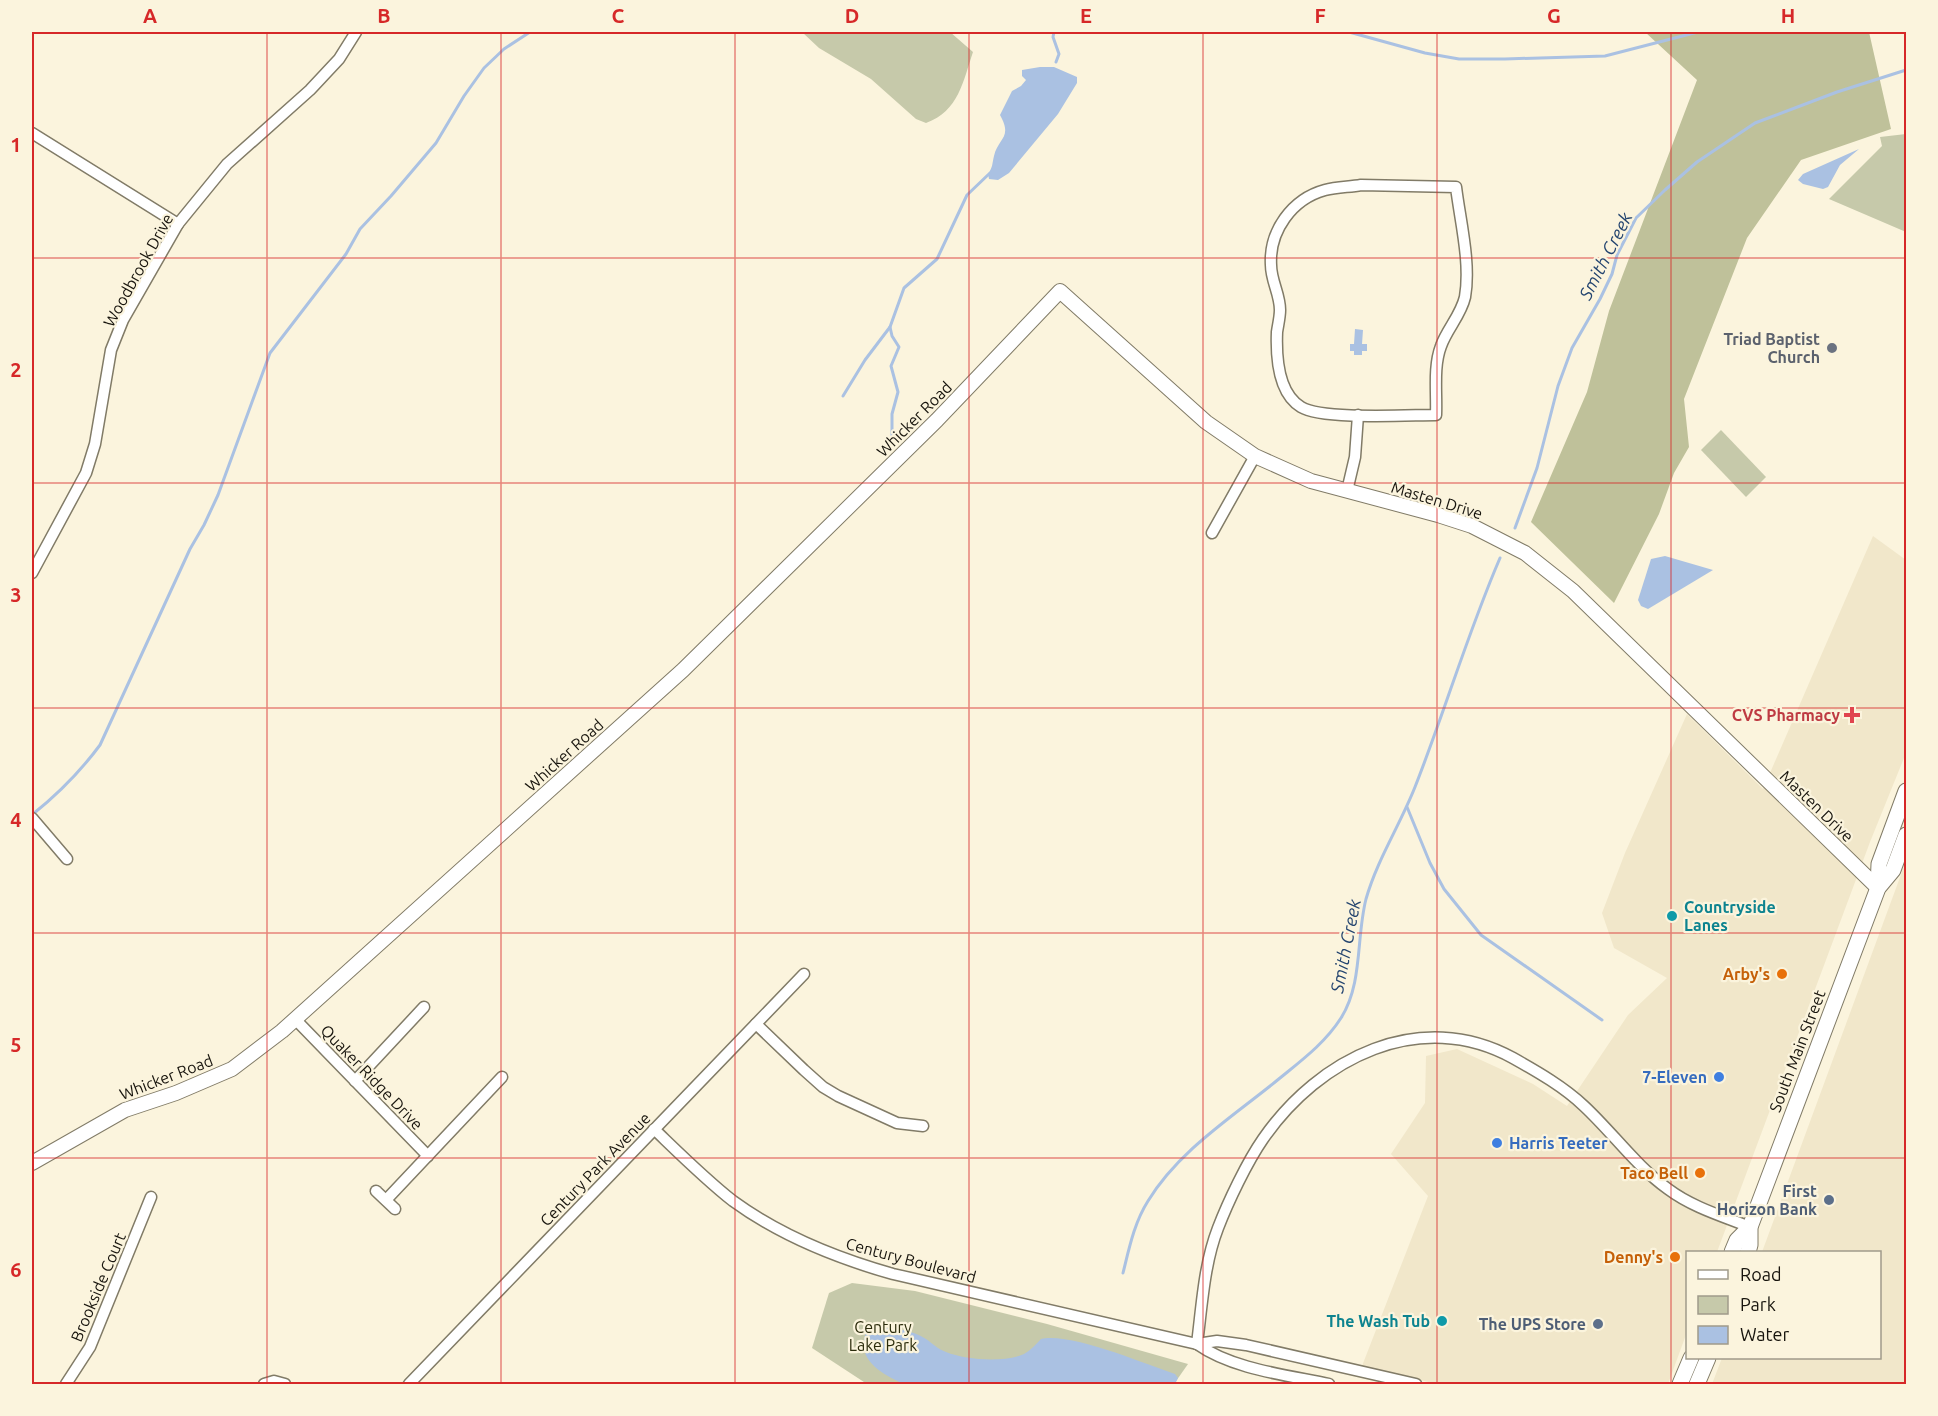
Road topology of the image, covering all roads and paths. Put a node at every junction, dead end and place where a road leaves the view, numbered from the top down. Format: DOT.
graph roads {
  1 [pos="356,32"];
  2 [pos="32,133"];
  3 [pos="178,224"];
  4 [pos="1060,291"];
  5 [pos="1358,415"];
  6 [pos="1255,456"];
  7 [pos="1347,491"];
  8 [pos="1212,533"];
  9 [pos="32,573"];
  10 [pos="1906,791"];
  11 [pos="32,818"];
  12 [pos="1906,835"];
  13 [pos="67,859"];
  14 [pos="1878,888"];
  15 [pos="804,974"];
  16 [pos="424,1007"];
  17 [pos="295,1019"];
  18 [pos="756,1024"];
  19 [pos="502,1077"];
  20 [pos="355,1081"];
  21 [pos="923,1126"];
  22 [pos="654,1130"];
  23 [pos="428,1156"];
  24 [pos="32,1163"];
  25 [pos="376,1191"];
  26 [pos="151,1197"];
  27 [pos="386,1200"];
  28 [pos="395,1209"];
  29 [pos="1750,1227"];
  30 [pos="1732,1251"];
  31 [pos="1748,1251"];
  32 [pos="1197,1344"];
  33 [pos="1289,1355"];
  34 [pos="1691,1359"];
  35 [pos="1708,1359"];
  36 [pos="1282,1374"];
  37 [pos="66,1384"];
  38 [pos="264,1384"];
  39 [pos="285,1384"];
  40 [pos="409,1384"];
  41 [pos="1329,1384"];
  42 [pos="1416,1384"];
  43 [pos="1680,1384"];
  44 [pos="1697,1384"];
  1 -- 3 [label="street, Woodbrook Drive"];
  2 -- 3 [label="street"];
  3 -- 9 [label="street, Woodbrook Drive"];
  4 -- 6 [label="street, Masten Drive"];
  4 -- 17 [label="street, Whicker Road"];
  5 -- 5 [label="street"];
  5 -- 7 [label="street"];
  6 -- 7 [label="street, Masten Drive"];
  6 -- 8 [label="street"];
  7 -- 14 [label="street, Masten Drive"];
  10 -- 14 [label="main road, South Main Street"];
  11 -- 13 [label="street"];
  12 -- 14 [label="main road, South Main Street"];
  14 -- 29 [label="main road, South Main Street"];
  15 -- 18 [label="street, Century Park Avenue"];
  16 -- 20 [label="street"];
  17 -- 20 [label="street, Quaker Ridge Drive"];
  17 -- 24 [label="street, Whicker Road"];
  18 -- 21 [label="street"];
  18 -- 22 [label="street, Century Park Avenue"];
  19 -- 23 [label="street"];
  20 -- 23 [label="street, Quaker Ridge Drive"];
  22 -- 32 [label="street, Century Boulevard"];
  22 -- 40 [label="street, Century Park Avenue"];
  23 -- 27 [label="street"];
  25 -- 27 [label="street"];
  26 -- 37 [label="street, Brookside Court"];
  27 -- 28 [label="street"];
  29 -- 30 [label="main road, South Main Street"];
  29 -- 31 [label="main road, South Main Street"];
  29 -- 32 [label="street"];
  32 -- 33 [label="street, Century Boulevard"];
  32 -- 36 [label="street, Century Boulevard"];
  33 -- 36 [label="street"];
  33 -- 42 [label="street, Century Boulevard"];
  34 -- 43 [label="main road"];
  35 -- 44 [label="main road"];
  36 -- 41 [label="street, Century Boulevard"];
  38 -- 39 [label="street"];
}
